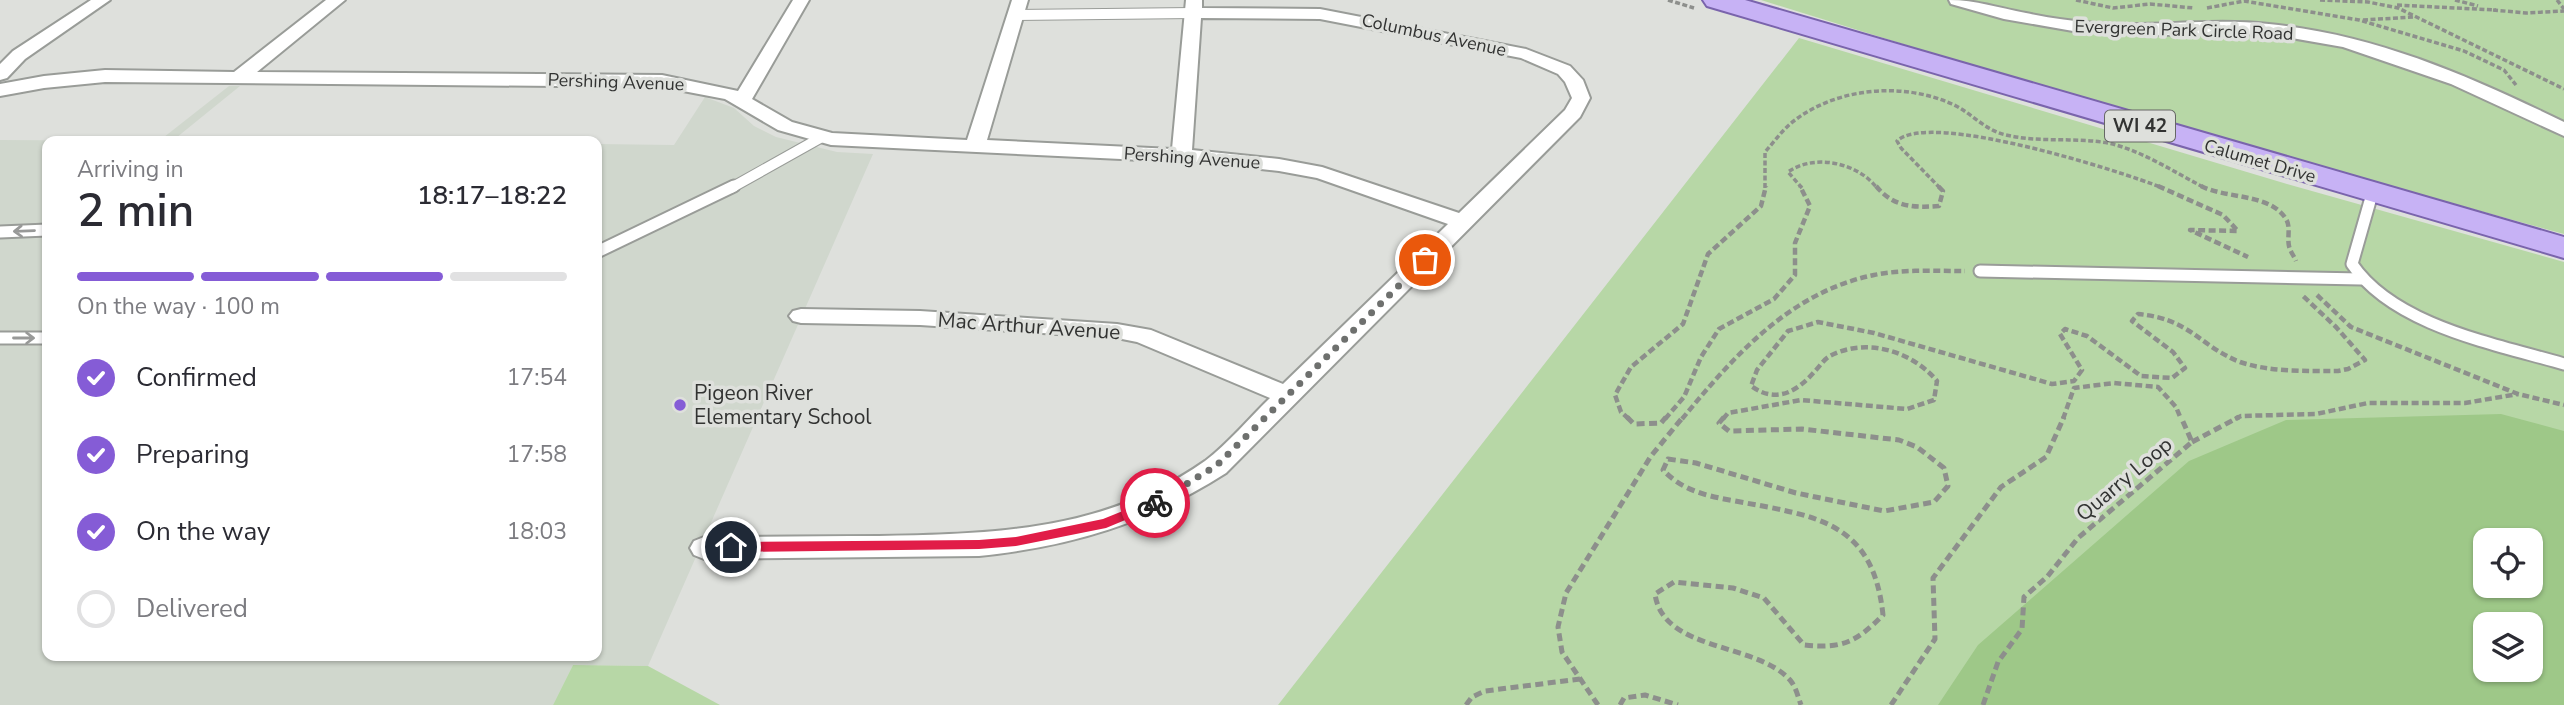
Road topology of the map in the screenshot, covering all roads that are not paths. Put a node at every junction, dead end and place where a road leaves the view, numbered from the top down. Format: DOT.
graph roads {
  1 [pos="102,0"];
  2 [pos="337,0"];
  3 [pos="802,0"];
  4 [pos="1716,0"];
  5 [pos="1957,0"];
  6 [pos="1194,6"];
  7 [pos="1018,7"];
  8 [pos="0,74"];
  9 [pos="239,77"];
  10 [pos="0,90"];
  11 [pos="742,99"];
  12 [pos="2564,130"];
  13 [pos="822,137"];
  14 [pos="975,146"];
  15 [pos="1181,156"];
  16 [pos="2372,194"];
  17 [pos="1464,222"];
  18 [pos="42,230"];
  19 [pos="0,232"];
  20 [pos="2564,248"];
  21 [pos="602,249"];
  22 [pos="1980,271"];
  23 [pos="2361,279"];
  24 [pos="801,316"];
  25 [pos="0,338"];
  26 [pos="42,338"];
  27 [pos="2564,364"];
  28 [pos="1287,396"];
  29 [pos="704,548"];
  1 -- 8 [label="street"];
  2 -- 9 [label="street"];
  3 -- 11 [label="street"];
  4 -- 16 [label="main road, Calumet Drive / WI 42"];
  5 -- 12 [label="street, Evergreen Park Circle Road"];
  6 -- 7 [label="lane"];
  6 -- 15 [label="street"];
  6 -- 17 [label="street, Columbus Avenue"];
  7 -- 14 [label="street"];
  9 -- 10 [label="street, Pershing Avenue"];
  9 -- 11 [label="street, Pershing Avenue"];
  11 -- 13 [label="street, Pershing Avenue"];
  13 -- 14 [label="street, Pershing Avenue"];
  13 -- 21 [label="lane"];
  14 -- 15 [label="street, Pershing Avenue"];
  15 -- 17 [label="street, Pershing Avenue"];
  16 -- 20 [label="main road, Calumet Drive / WI 42"];
  16 -- 23 [label="lane"];
  17 -- 28 [label="street"];
  18 -- 19 [label="lane, one-way"];
  22 -- 23 [label="lane"];
  23 -- 27 [label="lane"];
  24 -- 28 [label="street, Mac Arthur Avenue"];
  25 -- 26 [label="lane, one-way"];
  28 -- 29 [label="street"];
}
